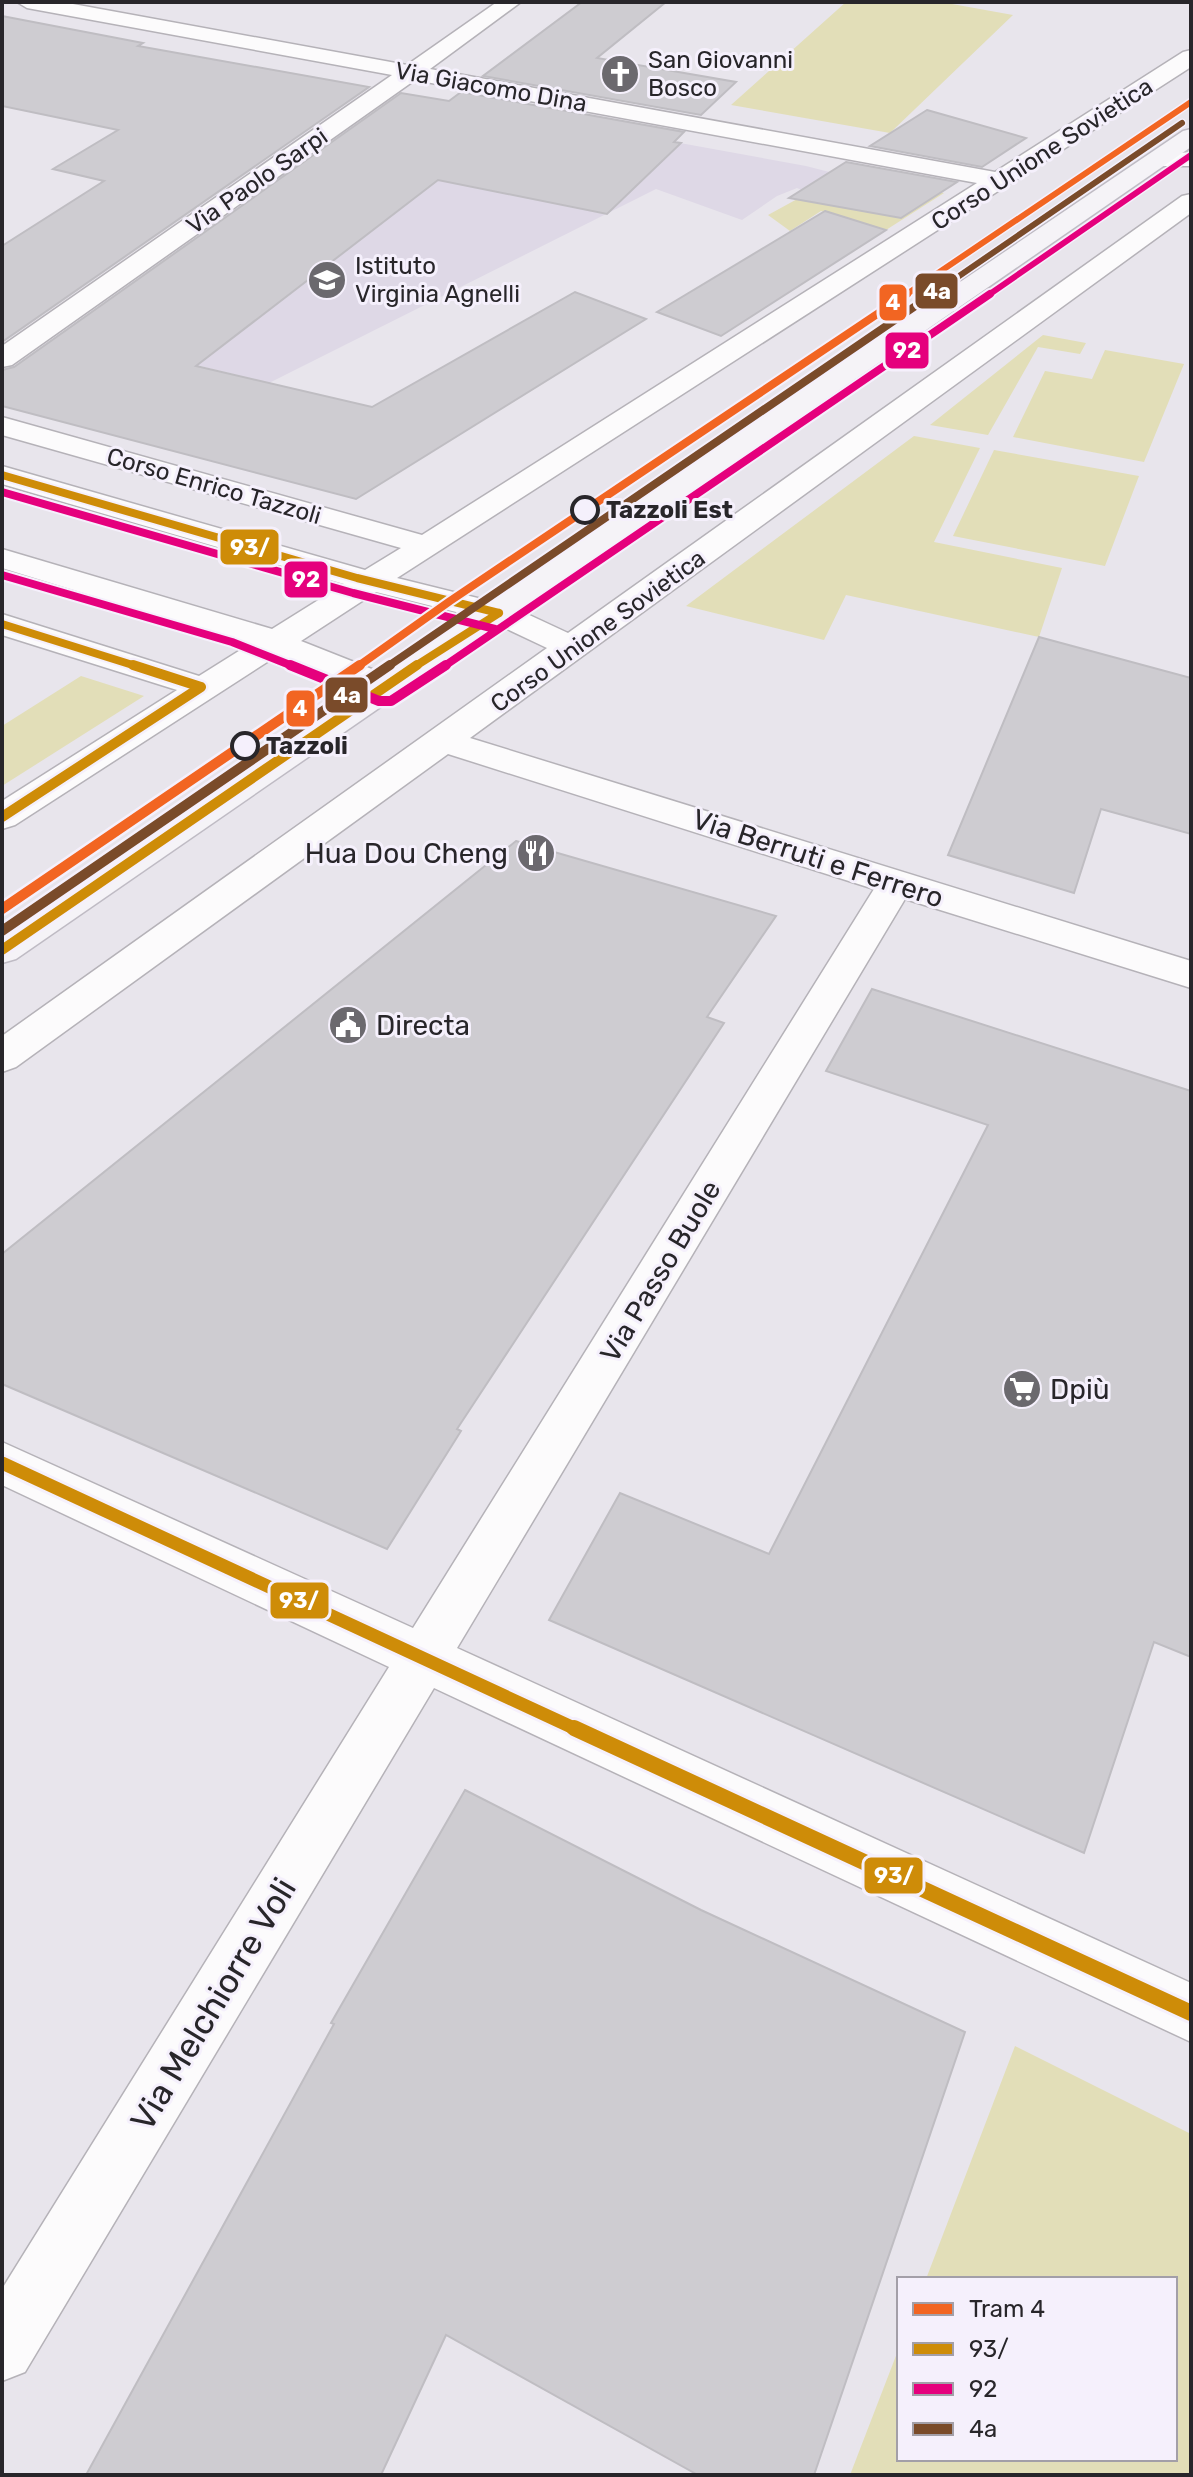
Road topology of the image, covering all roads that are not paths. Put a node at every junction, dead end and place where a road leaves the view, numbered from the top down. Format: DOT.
graph roads {
  1 [pos="27,2"];
  2 [pos="511,2"];
  3 [pos="1191,57"];
  4 [pos="411,72"];
  5 [pos="1191,136"];
  6 [pos="1191,159"];
  7 [pos="1156,161"];
  8 [pos="1001,180"];
  9 [pos="1191,201"];
  10 [pos="2,359"];
  11 [pos="2,426"];
  12 [pos="2,475"];
  13 [pos="425,545"];
  14 [pos="2,558"];
  15 [pos="368,581"];
  16 [pos="499,613"];
  17 [pos="2,624"];
  18 [pos="274,641"];
  19 [pos="574,649"];
  20 [pos="385,686"];
  21 [pos="201,687"];
  22 [pos="444,741"];
  23 [pos="2,817"];
  24 [pos="896,883"];
  25 [pos="2,950"];
  26 [pos="1191,975"];
  27 [pos="2,1057"];
  28 [pos="2,1463"];
  29 [pos="422,1659"];
  30 [pos="1191,2013"];
  31 [pos="2,2349"];
  1 -- 4 [label="street, Via Giacomo Dina"];
  2 -- 4 [label="street, Via Paolo Sarpi"];
  3 -- 8 [label="street, Corso Unione Sovietica"];
  4 -- 8 [label="street, Via Giacomo Dina"];
  4 -- 10 [label="street, Via Paolo Sarpi"];
  5 -- 7 [label="main road"];
  6 -- 7 [label="street"];
  7 -- 16 [label="main road"];
  8 -- 13 [label="street, Corso Unione Sovietica"];
  9 -- 19 [label="street, Corso Unione Sovietica"];
  11 -- 13 [label="street, Corso Enrico Tazzoli"];
  12 -- 15 [label="street, Corso Enrico Tazzoli"];
  13 -- 15 [label="street, Corso Unione Sovietica"];
  14 -- 18 [label="street"];
  15 -- 16 [label="street, Corso Enrico Tazzoli"];
  15 -- 18 [label="street, Corso Unione Sovietica"];
  16 -- 19 [label="street, Corso Enrico Tazzoli"];
  16 -- 20 [label="main road"];
  17 -- 21 [label="street"];
  18 -- 20 [label="street"];
  18 -- 21 [label="street, Corso Unione Sovietica"];
  19 -- 22 [label="street, Corso Unione Sovietica"];
  20 -- 25 [label="main road"];
  21 -- 23 [label="street, Corso Unione Sovietica"];
  22 -- 24 [label="street, Via Berruti e Ferrero"];
  22 -- 27 [label="street, Corso Unione Sovietica"];
  24 -- 26 [label="street, Via Berruti e Ferrero"];
  24 -- 29 [label="street, Via Passo Buole"];
  28 -- 29 [label="street"];
  29 -- 30 [label="street"];
  29 -- 31 [label="street, Via Melchiorre Voli"];
}
